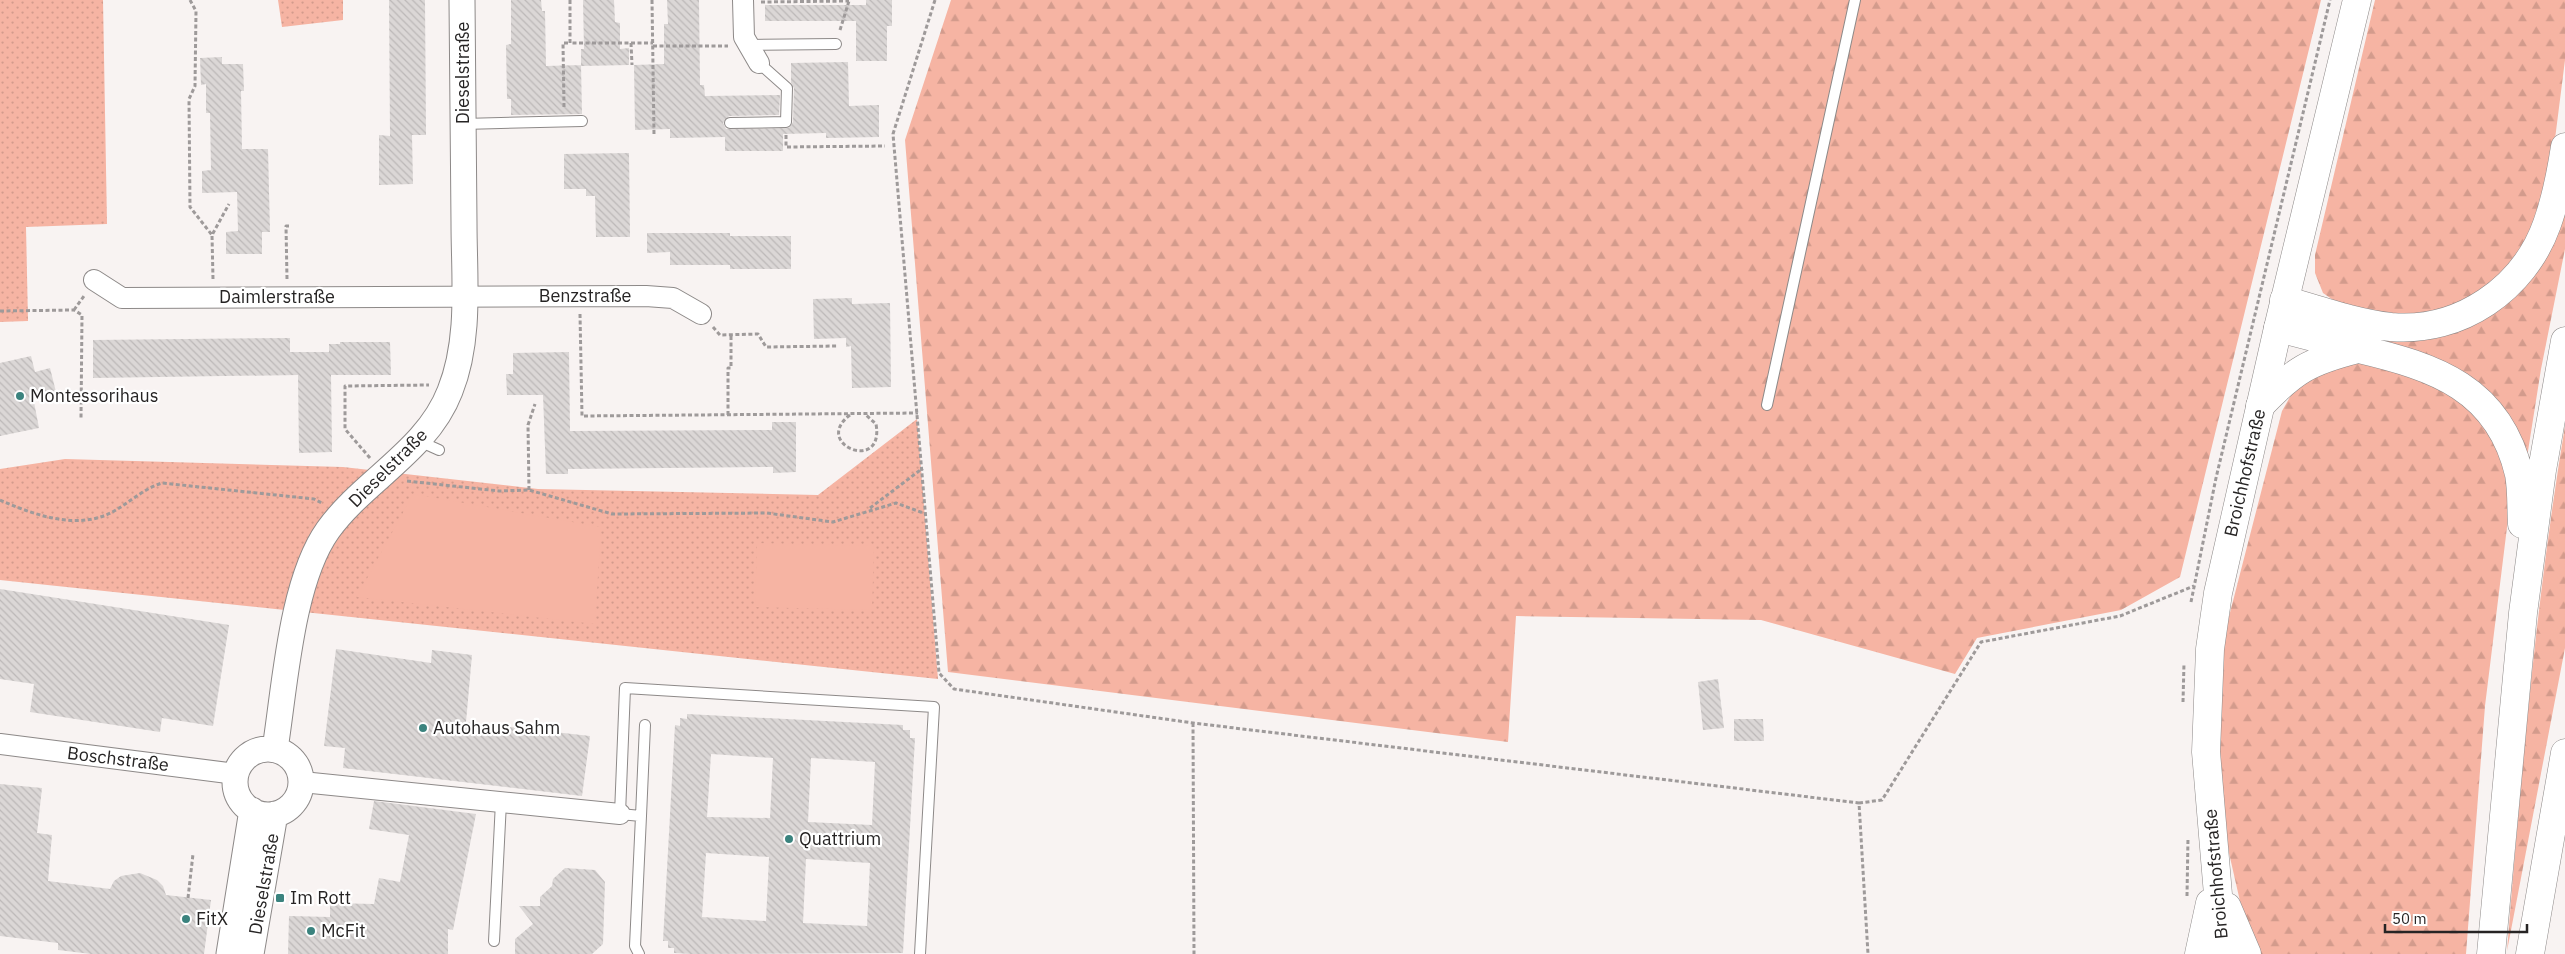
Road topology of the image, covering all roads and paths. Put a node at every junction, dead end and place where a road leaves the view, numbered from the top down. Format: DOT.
graph roads {
  1 [pos="190,0"];
  2 [pos="462,0"];
  3 [pos="570,0"];
  4 [pos="652,0"];
  5 [pos="935,0"];
  6 [pos="1854,0"];
  7 [pos="2357,0"];
  8 [pos="743,1"];
  9 [pos="849,1"];
  10 [pos="570,43"];
  11 [pos="631,43"];
  12 [pos="836,44"];
  13 [pos="653,45"];
  14 [pos="749,45"];
  15 [pos="759,63"];
  16 [pos="632,65"];
  17 [pos="582,121"];
  18 [pos="564,122"];
  19 [pos="786,122"];
  20 [pos="730,123"];
  21 [pos="463,124"];
  22 [pos="654,134"];
  23 [pos="885,146"];
  24 [pos="2565,147"];
  25 [pos="229,204"];
  26 [pos="289,226"];
  27 [pos="212,235"];
  28 [pos="94,280"];
  29 [pos="464,296"];
  30 [pos="580,296"];
  31 [pos="213,297"];
  32 [pos="287,297"];
  33 [pos="2284,300"];
  34 [pos="0,311"];
  35 [pos="701,314"];
  36 [pos="2278,328"];
  37 [pos="731,335"];
  38 [pos="2565,341"];
  39 [pos="838,346"];
  40 [pos="2359,349"];
  41 [pos="450,393"];
  42 [pos="535,404"];
  43 [pos="1766,405"];
  44 [pos="2260,406"];
  45 [pos="918,413"];
  46 [pos="850,414"];
  47 [pos="860,414"];
  48 [pos="728,415"];
  49 [pos="81,418"];
  50 [pos="923,468"];
  51 [pos="382,475"];
  52 [pos="529,490"];
  53 [pos="0,500"];
  54 [pos="867,510"];
  55 [pos="343,512"];
  56 [pos="927,514"];
  57 [pos="2218,593"];
  58 [pos="2523,613"];
  59 [pos="1193,722"];
  60 [pos="646,725"];
  61 [pos="0,744"];
  62 [pos="275,749"];
  63 [pos="2565,753"];
  64 [pos="236,774"];
  65 [pos="302,782"];
  66 [pos="501,802"];
  67 [pos="1859,803"];
  68 [pos="264,812"];
  69 [pos="620,814"];
  70 [pos="641,816"];
  71 [pos="193,854"];
  72 [pos="2216,877"];
  73 [pos="188,898"];
  74 [pos="494,941"];
  75 [pos="229,954"];
  76 [pos="252,954"];
  77 [pos="638,954"];
  78 [pos="920,954"];
  79 [pos="1194,954"];
  80 [pos="1868,954"];
  81 [pos="2199,954"];
  82 [pos="2223,954"];
  83 [pos="2247,954"];
  84 [pos="2491,954"];
  85 [pos="2530,954"];
  1 -- 27 [label="path"];
  2 -- 21 [label="street, Dieselstraße"];
  3 -- 10 [label="path"];
  4 -- 13 [label="path"];
  5 -- 45 [label="path"];
  6 -- 43 [label="lane"];
  7 -- 33 [label="main road, Broichhofstraße"];
  8 -- 9 [label="path"];
  8 -- 14 [label="street"];
  9 -- 12 [label="path"];
  10 -- 11 [label="path"];
  10 -- 18 [label="path"];
  11 -- 13 [label="path"];
  11 -- 16 [label="path"];
  12 -- 14 [label="lane"];
  13 -- 14 [label="path"];
  13 -- 22 [label="path"];
  14 -- 15 [label="street"];
  15 -- 19 [label="lane"];
  17 -- 18 [label="lane"];
  18 -- 21 [label="lane"];
  19 -- 20 [label="lane"];
  19 -- 23 [label="path"];
  21 -- 29 [label="street, Dieselstraße"];
  24 -- 33 [label="main road"];
  25 -- 27 [label="path"];
  26 -- 32 [label="path"];
  27 -- 31 [label="path"];
  28 -- 31 [label="street, Daimlerstraße"];
  29 -- 30 [label="street, Benzstraße"];
  29 -- 32 [label="street, Daimlerstraße"];
  29 -- 41 [label="street, Dieselstraße"];
  30 -- 35 [label="street, Benzstraße"];
  30 -- 48 [label="path"];
  31 -- 32 [label="street, Daimlerstraße"];
  33 -- 36 [label="main road, Broichhofstraße"];
  34 -- 49 [label="path"];
  35 -- 37 [label="path"];
  36 -- 40 [label="main road"];
  36 -- 44 [label="main road, Broichhofstraße"];
  37 -- 39 [label="path"];
  37 -- 48 [label="path"];
  38 -- 58 [label="main road"];
  40 -- 44 [label="main road"];
  40 -- 58 [label="main road"];
  41 -- 51 [label="street, Dieselstraße"];
  41 -- 51 [label="path"];
  42 -- 52 [label="path"];
  44 -- 57 [label="main road, Broichhofstraße"];
  45 -- 47 [label="path"];
  45 -- 50 [label="path"];
  46 -- 47 [label="path"];
  46 -- 47 [label="path"];
  46 -- 48 [label="path"];
  50 -- 54 [label="path"];
  50 -- 56 [label="path"];
  51 -- 52 [label="path"];
  51 -- 55 [label="street, Dieselstraße"];
  52 -- 54 [label="path"];
  53 -- 55 [label="path"];
  54 -- 56 [label="path"];
  55 -- 62 [label="street, Dieselstraße"];
  56 -- 59 [label="path"];
  57 -- 67 [label="path"];
  57 -- 72 [label="main road, Broichhofstraße"];
  58 -- 84 [label="main road"];
  59 -- 67 [label="path"];
  59 -- 79 [label="path"];
  60 -- 70 [label="lane"];
  61 -- 64 [label="street, Boschstraße"];
  62 -- 64 [label="street"];
  62 -- 65 [label="street"];
  63 -- 85 [label="main road"];
  64 -- 68 [label="street"];
  65 -- 66 [label="street"];
  65 -- 68 [label="street"];
  66 -- 69 [label="street"];
  66 -- 74 [label="lane"];
  67 -- 80 [label="path"];
  68 -- 75 [label="street, Dieselstraße"];
  68 -- 76 [label="street, Dieselstraße"];
  69 -- 70 [label="lane"];
  69 -- 78 [label="lane"];
  70 -- 77 [label="lane"];
  71 -- 73 [label="path"];
  72 -- 81 [label="main road"];
  72 -- 82 [label="main road, Broichhofstraße"];
  72 -- 83 [label="main road"];
}
